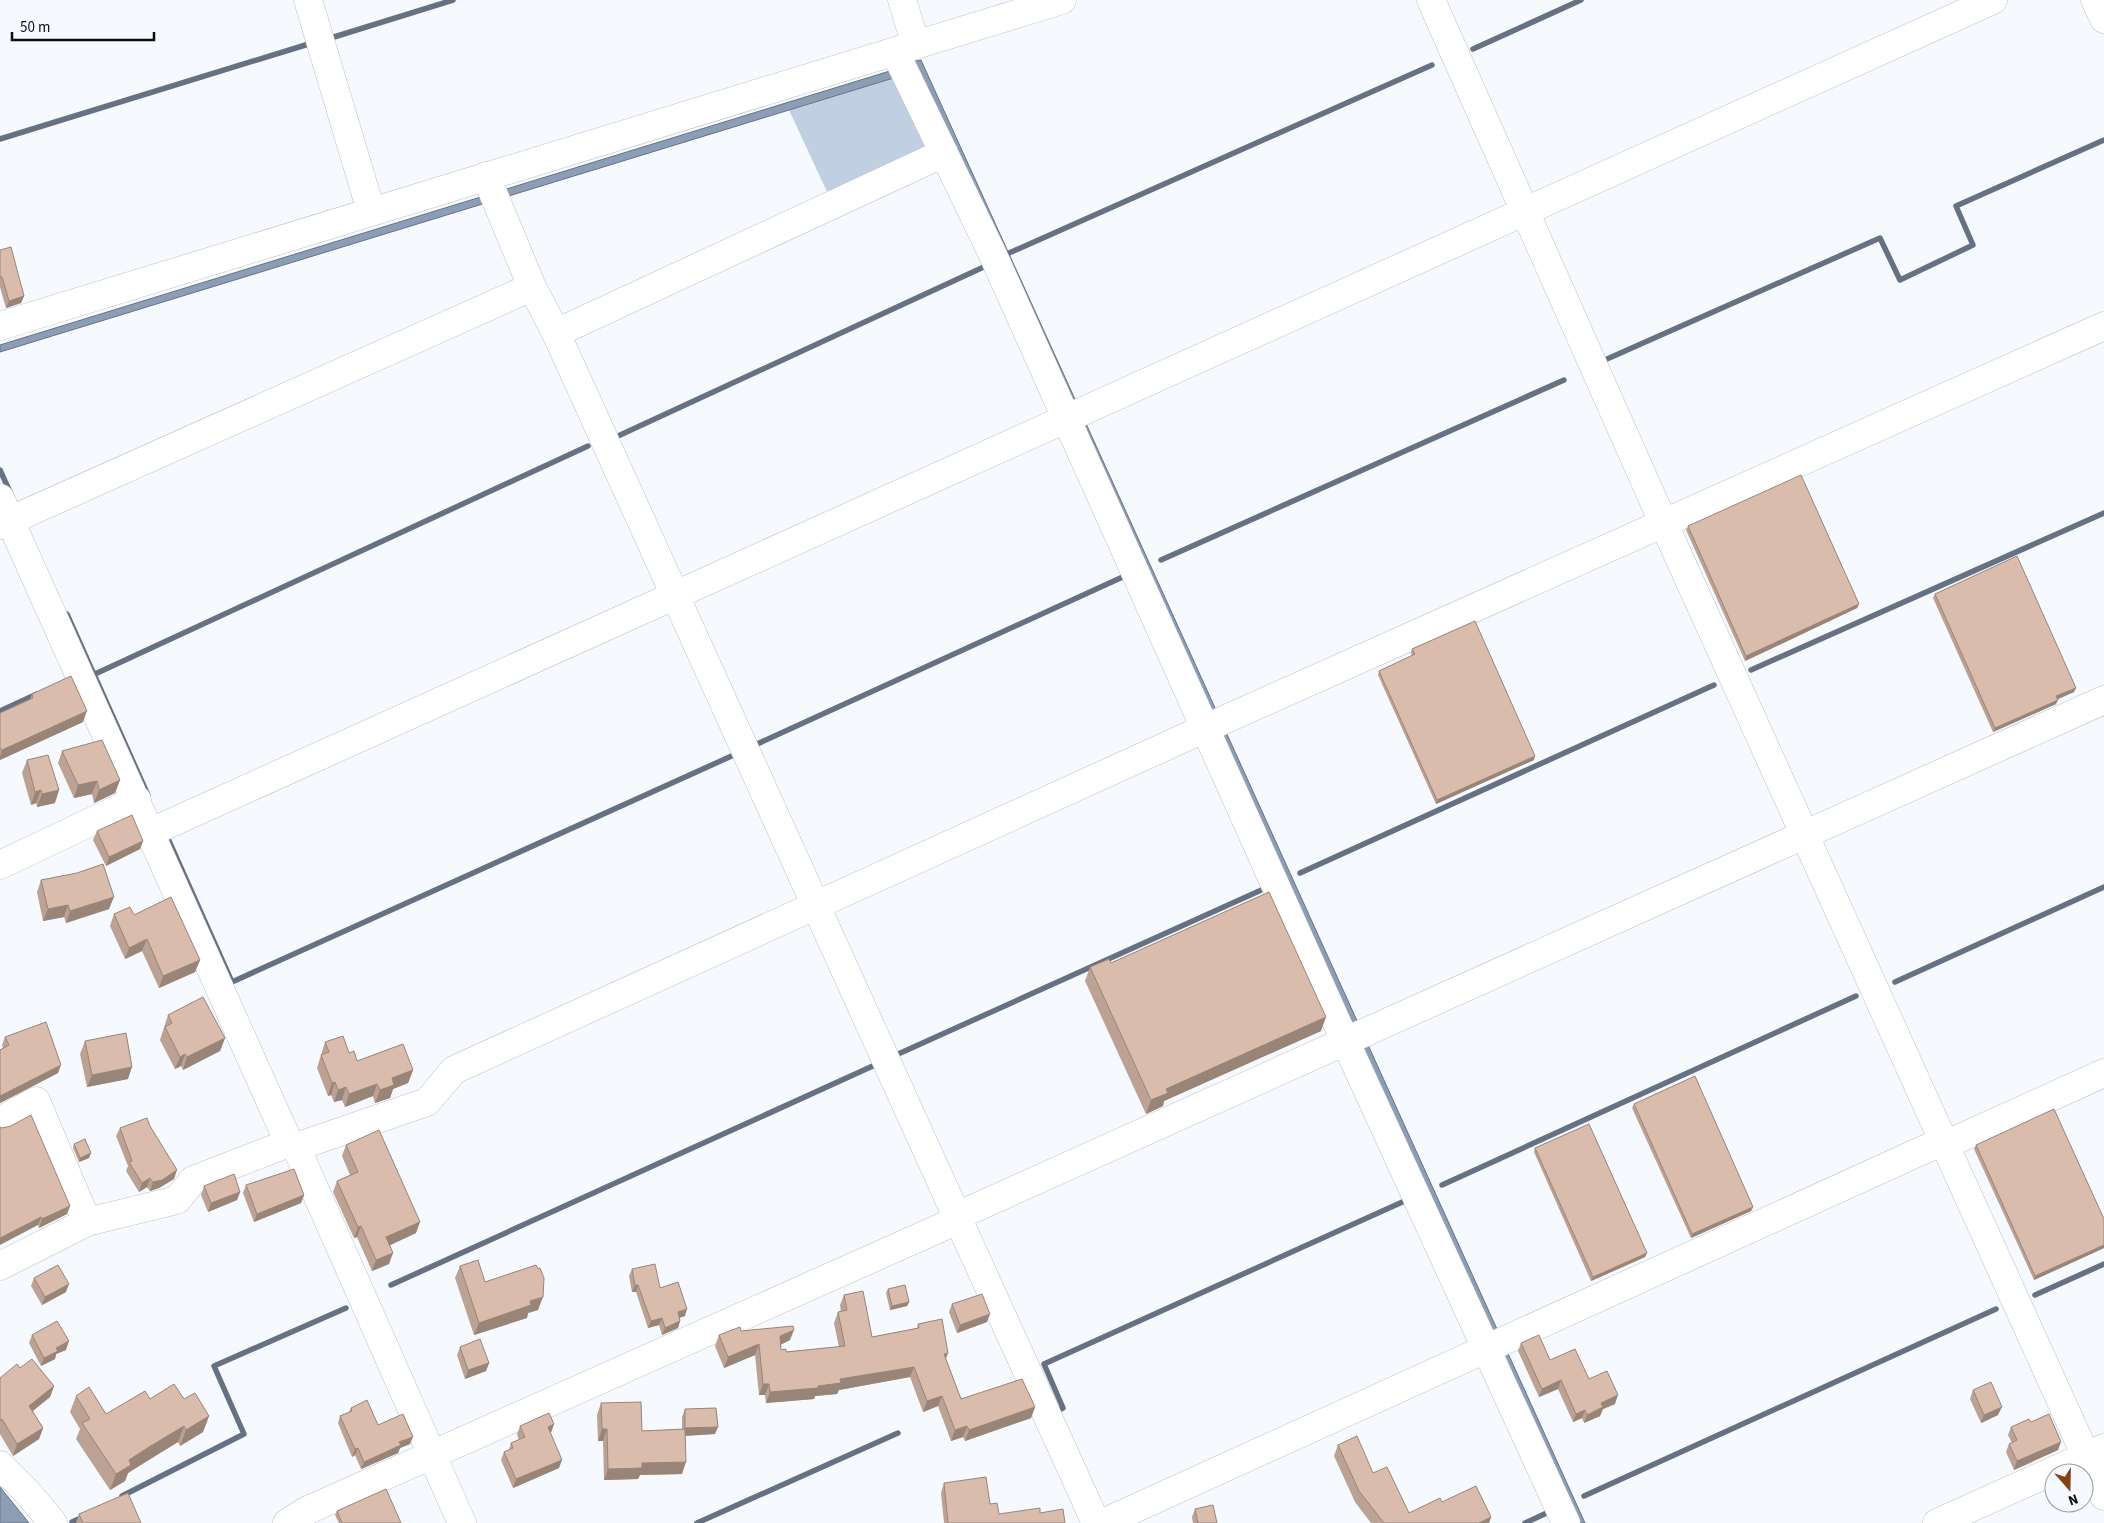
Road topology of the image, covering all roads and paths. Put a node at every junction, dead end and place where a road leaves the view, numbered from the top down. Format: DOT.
graph roads {
  1 [pos="308,0"];
  2 [pos="902,0"];
  3 [pos="1062,0"];
  4 [pos="1431,0"];
  5 [pos="1993,0"];
  6 [pos="2095,0"];
  7 [pos="2104,18"];
  8 [pos="906,49"];
  9 [pos="944,153"];
  10 [pos="492,190"];
  11 [pos="371,211"];
  12 [pos="1526,211"];
  13 [pos="532,287"];
  14 [pos="0,326"];
  15 [pos="2104,326"];
  16 [pos="556,333"];
  17 [pos="1072,415"];
  18 [pos="3,515"];
  19 [pos="1663,522"];
  20 [pos="676,596"];
  21 [pos="2104,700"];
  22 [pos="1213,724"];
  23 [pos="137,800"];
  24 [pos="151,832"];
  25 [pos="1805,835"];
  26 [pos="0,865"];
  27 [pos="815,907"];
  28 [pos="1355,1039"];
  29 [pos="2104,1073"];
  30 [pos="0,1121"];
  31 [pos="1944,1143"];
  32 [pos="292,1145"];
  33 [pos="958,1218"];
  34 [pos="87,1222"];
  35 [pos="0,1266"];
  36 [pos="1495,1345"];
  37 [pos="2095,1452"];
  38 [pos="431,1456"];
  39 [pos="0,1465"];
  40 [pos="2104,1496"];
  41 [pos="53,1523"];
  42 [pos="287,1523"];
  43 [pos="462,1523"];
  44 [pos="1096,1523"];
  45 [pos="1103,1523"];
  46 [pos="1566,1523"];
  47 [pos="1937,1523"];
  1 -- 11 [label="street"];
  2 -- 8 [label="street"];
  3 -- 8 [label="street"];
  4 -- 12 [label="street"];
  5 -- 12 [label="street"];
  6 -- 7 [label="street"];
  8 -- 9 [label="street"];
  8 -- 10 [label="street"];
  9 -- 16 [label="street"];
  9 -- 17 [label="street"];
  10 -- 11 [label="street"];
  10 -- 13 [label="street"];
  11 -- 14 [label="street"];
  12 -- 17 [label="street"];
  12 -- 19 [label="street"];
  13 -- 16 [label="street"];
  13 -- 18 [label="street"];
  15 -- 19 [label="street"];
  16 -- 20 [label="street"];
  17 -- 20 [label="street"];
  17 -- 22 [label="street"];
  18 -- 23 [label="street"];
  19 -- 22 [label="street"];
  19 -- 25 [label="street"];
  20 -- 24 [label="street"];
  20 -- 27 [label="street"];
  21 -- 25 [label="street"];
  22 -- 27 [label="street"];
  22 -- 28 [label="street"];
  23 -- 24 [label="street"];
  23 -- 26 [label="street"];
  24 -- 32 [label="street"];
  25 -- 28 [label="street"];
  25 -- 31 [label="street"];
  27 -- 32 [label="street"];
  27 -- 33 [label="street"];
  28 -- 33 [label="street"];
  28 -- 36 [label="street"];
  29 -- 31 [label="street"];
  30 -- 34 [label="street"];
  31 -- 36 [label="street"];
  31 -- 37 [label="street"];
  32 -- 34 [label="street"];
  32 -- 38 [label="street"];
  33 -- 38 [label="street"];
  33 -- 44 [label="street"];
  34 -- 35 [label="street"];
  36 -- 45 [label="street"];
  36 -- 46 [label="street"];
  37 -- 40 [label="street"];
  37 -- 47 [label="street"];
  38 -- 42 [label="street"];
  38 -- 43 [label="street"];
  39 -- 41 [label="street"];
}
